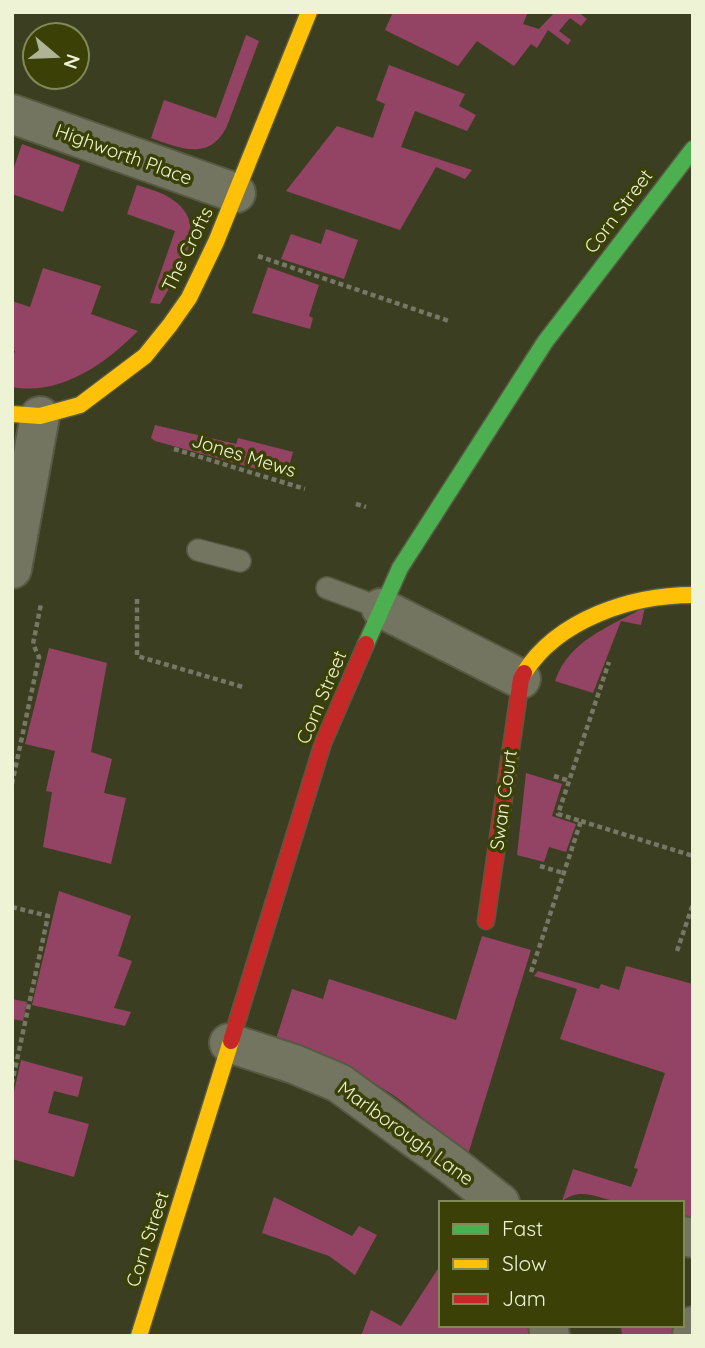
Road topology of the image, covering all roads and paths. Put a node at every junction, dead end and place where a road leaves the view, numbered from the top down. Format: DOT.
graph roads {
  1 [pos="309,12"];
  2 [pos="12,114"];
  3 [pos="693,149"];
  4 [pos="236,193"];
  5 [pos="247,252"];
  6 [pos="449,321"];
  7 [pos="26,415"];
  8 [pos="174,449"];
  9 [pos="305,489"];
  10 [pos="356,504"];
  11 [pos="366,507"];
  12 [pos="198,550"];
  13 [pos="240,561"];
  14 [pos="12,569"];
  15 [pos="327,588"];
  16 [pos="693,595"];
  17 [pos="137,599"];
  18 [pos="381,608"];
  19 [pos="612,653"];
  20 [pos="521,679"];
  21 [pos="243,687"];
  22 [pos="581,821"];
  23 [pos="693,856"];
  24 [pos="693,904"];
  25 [pos="12,907"];
  26 [pos="486,920"];
  27 [pos="677,951"];
  28 [pos="531,972"];
  29 [pos="229,1043"];
  30 [pos="12,1083"];
  31 [pos="498,1201"];
  32 [pos="693,1326"];
  33 [pos="139,1336"];
  34 [pos="692,1336"];
  1 -- 4 [label="street, The Crofts"];
  2 -- 4 [label="street, Highworth Place"];
  3 -- 18 [label="street, Corn Street"];
  4 -- 7 [label="street, The Crofts"];
  5 -- 6 [label="path"];
  7 -- 14 [label="street"];
  8 -- 9 [label="path, Jones Mews"];
  10 -- 11 [label="path"];
  12 -- 13 [label="lane"];
  15 -- 18 [label="lane"];
  16 -- 20 [label="street, Swan Court"];
  17 -- 21 [label="path"];
  18 -- 20 [label="street"];
  18 -- 29 [label="street, Corn Street"];
  19 -- 22 [label="path"];
  20 -- 26 [label="street, Swan Court"];
  22 -- 23 [label="path"];
  22 -- 28 [label="path"];
  24 -- 27 [label="path"];
  25 -- 30 [label="path"];
  29 -- 31 [label="street, Marlborough Lane"];
  29 -- 33 [label="street, Corn Street"];
  32 -- 34 [label="street"];
}
